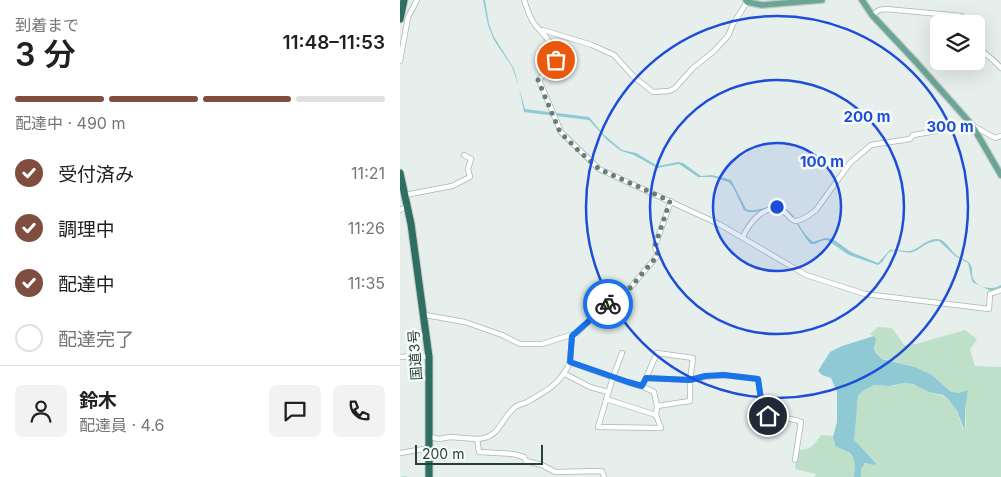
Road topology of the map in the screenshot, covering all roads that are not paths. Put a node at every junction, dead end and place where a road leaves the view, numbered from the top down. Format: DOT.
graph roads {
  1 [pos="404,0"];
  2 [pos="417,0"];
  3 [pos="524,0"];
  4 [pos="822,0"];
  5 [pos="862,0"];
  6 [pos="746,1"];
  7 [pos="952,15"];
  8 [pos="872,16"];
  9 [pos="400,19"];
  10 [pos="541,29"];
  11 [pos="985,55"];
  12 [pos="400,61"];
  13 [pos="1001,68"];
  14 [pos="972,125"];
  15 [pos="1001,136"];
  16 [pos="464,155"];
  17 [pos="400,173"];
  18 [pos="1001,175"];
  19 [pos="405,195"];
  20 [pos="670,201"];
  21 [pos="407,206"];
  22 [pos="400,210"];
  23 [pos="743,237"];
  24 [pos="1001,290"];
  25 [pos="424,315"];
  26 [pos="572,336"];
  27 [pos="622,353"];
  28 [pos="400,357"];
  29 [pos="429,357"];
  30 [pos="570,362"];
  31 [pos="565,374"];
  32 [pos="612,377"];
  33 [pos="646,378"];
  34 [pos="690,380"];
  35 [pos="642,386"];
  36 [pos="608,392"];
  37 [pos="606,399"];
  38 [pos="657,406"];
  39 [pos="656,414"];
  40 [pos="430,437"];
  41 [pos="477,439"];
  42 [pos="429,448"];
  43 [pos="400,453"];
  44 [pos="795,460"];
  45 [pos="429,477"];
  46 [pos="604,477"];
  1 -- 9 [label="highway"];
  2 -- 12 [label="street"];
  3 -- 10 [label="street"];
  4 -- 6 [label="main road"];
  5 -- 8 [label="main road"];
  6 -- 10 [label="street"];
  7 -- 8 [label="street"];
  8 -- 14 [label="main road"];
  10 -- 20 [label="street"];
  11 -- 13 [label="street"];
  14 -- 15 [label="street"];
  14 -- 18 [label="main road"];
  14 -- 23 [label="street"];
  16 -- 19 [label="street"];
  17 -- 19 [label="highway, 国道3号"];
  19 -- 21 [label="highway, 国道3号"];
  20 -- 23 [label="street"];
  20 -- 26 [label="street"];
  21 -- 22 [label="street"];
  21 -- 25 [label="highway, 国道3号"];
  23 -- 24 [label="street"];
  25 -- 26 [label="street"];
  25 -- 29 [label="highway, 国道3号"];
  26 -- 30 [label="street"];
  27 -- 32 [label="street"];
  28 -- 29 [label="street"];
  29 -- 40 [label="highway, 国道3号"];
  30 -- 31 [label="street"];
  30 -- 32 [label="street"];
  31 -- 36 [label="street"];
  31 -- 41 [label="street"];
  32 -- 35 [label="street"];
  32 -- 36 [label="street"];
  33 -- 34 [label="street"];
  33 -- 34 [label="street"];
  33 -- 35 [label="street"];
  34 -- 38 [label="street"];
  34 -- 44 [label="street"];
  35 -- 38 [label="street"];
  36 -- 37 [label="street"];
  37 -- 39 [label="street"];
  37 -- 39 [label="street"];
  38 -- 39 [label="street"];
  40 -- 41 [label="street"];
  40 -- 42 [label="highway, 国道3号"];
  41 -- 46 [label="street"];
  42 -- 43 [label="street"];
  42 -- 45 [label="highway, 国道3号"];
}
